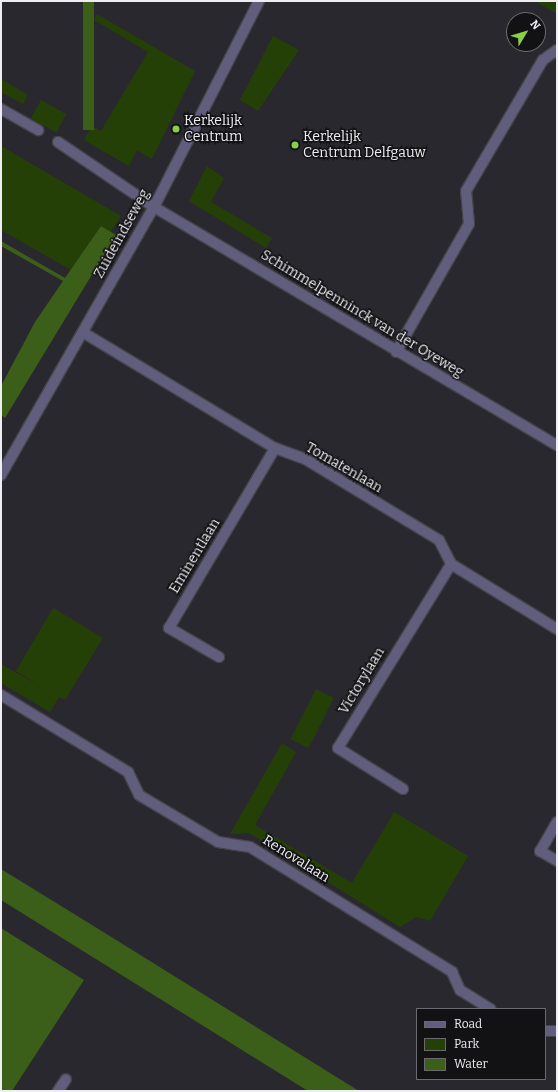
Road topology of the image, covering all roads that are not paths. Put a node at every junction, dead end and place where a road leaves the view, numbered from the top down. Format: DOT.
graph roads {
  1 [pos="258,1"];
  2 [pos="557,50"];
  3 [pos="1,109"];
  4 [pos="38,130"];
  5 [pos="58,142"];
  6 [pos="154,207"];
  7 [pos="84,332"];
  8 [pos="396,352"];
  9 [pos="557,445"];
  10 [pos="275,448"];
  11 [pos="1,475"];
  12 [pos="451,564"];
  13 [pos="557,629"];
  14 [pos="219,657"];
  15 [pos="1,695"];
  16 [pos="404,789"];
  17 [pos="557,822"];
  18 [pos="557,861"];
  19 [pos="489,1008"];
  20 [pos="546,1031"];
  21 [pos="557,1031"];
  22 [pos="66,1079"];
  23 [pos="58,1091"];
  1 -- 6 [label="street, Zuideindseweg"];
  2 -- 8 [label="street"];
  3 -- 4 [label="street"];
  5 -- 6 [label="street, Schimmelpenninck van der Oyeweg"];
  6 -- 7 [label="street, Zuideindseweg"];
  6 -- 8 [label="street, Schimmelpenninck van der Oyeweg"];
  7 -- 10 [label="street, Tomatenlaan"];
  7 -- 11 [label="street, Zuideindseweg"];
  8 -- 9 [label="street, Schimmelpenninck van der Oyeweg"];
  10 -- 12 [label="street, Tomatenlaan"];
  10 -- 14 [label="street, Eminentlaan"];
  12 -- 13 [label="street"];
  12 -- 16 [label="street, Victorylaan"];
  15 -- 19 [label="street, Renovalaan"];
  17 -- 18 [label="street"];
  20 -- 21 [label="street"];
  22 -- 23 [label="street"];
}
